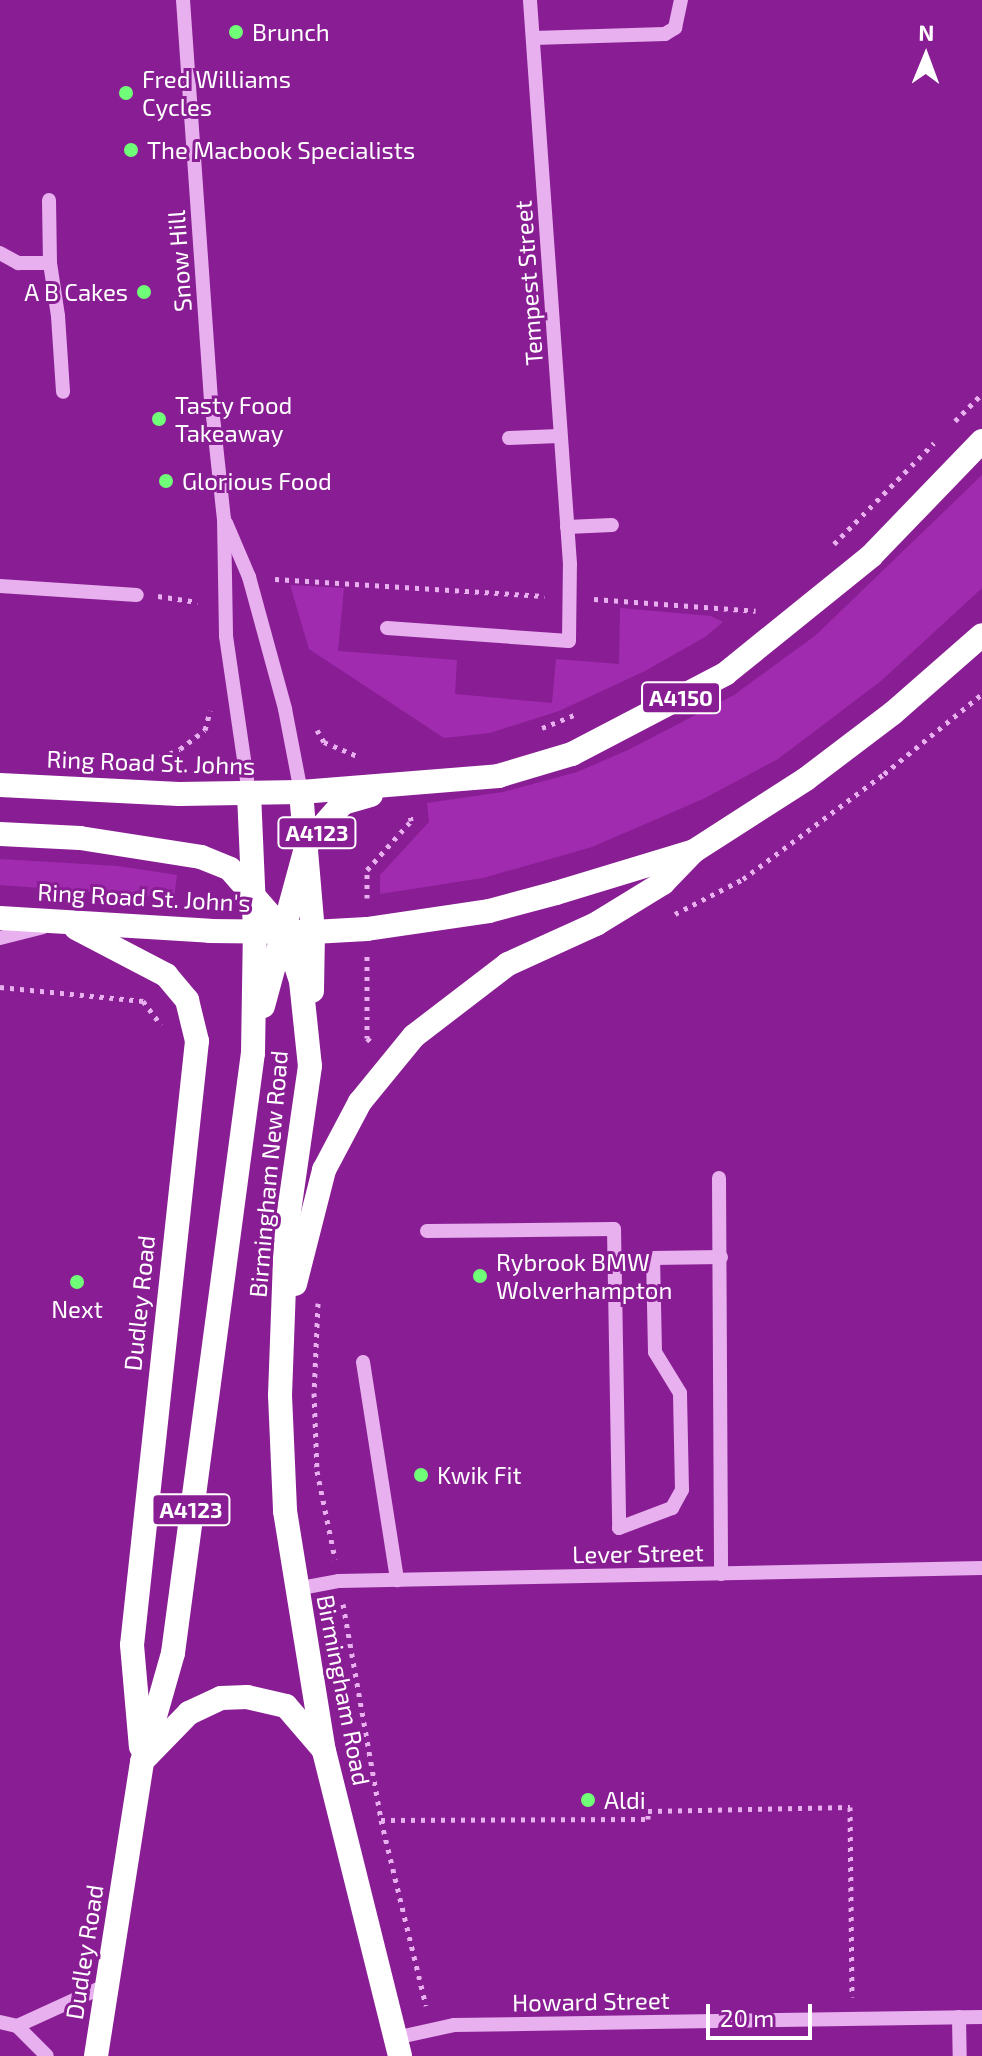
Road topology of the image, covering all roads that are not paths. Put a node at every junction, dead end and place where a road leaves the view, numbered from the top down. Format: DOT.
graph roads {
  1 [pos="183,0"];
  2 [pos="530,0"];
  3 [pos="681,0"];
  4 [pos="533,38"];
  5 [pos="49,200"];
  6 [pos="0,253"];
  7 [pos="50,263"];
  8 [pos="63,392"];
  9 [pos="559,436"];
  10 [pos="509,438"];
  11 [pos="982,441"];
  12 [pos="224,519"];
  13 [pos="612,525"];
  14 [pos="567,527"];
  15 [pos="0,586"];
  16 [pos="137,595"];
  17 [pos="387,628"];
  18 [pos="982,635"];
  19 [pos="0,785"];
  20 [pos="406,785"];
  21 [pos="301,792"];
  22 [pos="249,793"];
  23 [pos="0,834"];
  24 [pos="307,844"];
  25 [pos="694,851"];
  26 [pos="252,892"];
  27 [pos="0,918"];
  28 [pos="63,922"];
  29 [pos="255,931"];
  30 [pos="285,932"];
  31 [pos="313,932"];
  32 [pos="0,938"];
  33 [pos="256,1032"];
  34 [pos="310,1066"];
  35 [pos="719,1178"];
  36 [pos="427,1231"];
  37 [pos="721,1257"];
  38 [pos="284,1327"];
  39 [pos="363,1362"];
  40 [pos="982,1568"];
  41 [pos="721,1574"];
  42 [pos="397,1580"];
  43 [pos="296,1589"];
  44 [pos="324,1751"];
  45 [pos="142,1762"];
  46 [pos="107,1985"];
  47 [pos="959,2017"];
  48 [pos="982,2017"];
  49 [pos="0,2022"];
  50 [pos="17,2026"];
  51 [pos="397,2047"];
  52 [pos="47,2056"];
  53 [pos="96,2056"];
  54 [pos="960,2056"];
  1 -- 12 [label="street, Snow Hill"];
  2 -- 4 [label="street, Tempest Street"];
  3 -- 4 [label="street"];
  4 -- 9 [label="street, Tempest Street"];
  5 -- 7 [label="street"];
  6 -- 7 [label="street"];
  7 -- 8 [label="street"];
  9 -- 10 [label="street"];
  9 -- 14 [label="street, Tempest Street"];
  11 -- 20 [label="highway, A4150"];
  12 -- 21 [label="street, Snow Hill"];
  12 -- 22 [label="street, Snow Hill"];
  13 -- 14 [label="street"];
  14 -- 17 [label="street, Tempest Street"];
  15 -- 16 [label="street"];
  18 -- 25 [label="highway"];
  19 -- 22 [label="highway, Ring Road St. Johns / A4150"];
  20 -- 21 [label="highway, A4150"];
  20 -- 24 [label="highway, Dudley Road / A4123"];
  21 -- 22 [label="highway, Ring Road St. Johns / A4150"];
  21 -- 24 [label="highway, Dudley Road"];
  22 -- 26 [label="highway, Dudley Road / A4123"];
  23 -- 26 [label="highway"];
  24 -- 30 [label="highway, Dudley Road / A4123"];
  24 -- 31 [label="highway, Dudley Road"];
  25 -- 31 [label="highway, Ring Road St. John's"];
  25 -- 38 [label="highway"];
  26 -- 29 [label="highway, Dudley Road / A4123"];
  26 -- 30 [label="highway"];
  27 -- 28 [label="highway, Ring Road St. John's"];
  28 -- 29 [label="highway, Ring Road St. John's"];
  28 -- 32 [label="street"];
  28 -- 45 [label="highway, Dudley Road"];
  29 -- 30 [label="highway, Ring Road St. John's"];
  29 -- 33 [label="highway, Dudley Road / A4123"];
  30 -- 31 [label="highway, Ring Road St. John's"];
  30 -- 33 [label="highway, Dudley Road / A4123"];
  30 -- 34 [label="highway, Birmingham New Road"];
  31 -- 34 [label="highway, Dudley Road"];
  33 -- 45 [label="highway, Dudley Road / A4123"];
  34 -- 38 [label="highway, Birmingham New Road"];
  35 -- 37 [label="street"];
  36 -- 37 [label="street"];
  37 -- 41 [label="street"];
  38 -- 43 [label="highway, Birmingham Road"];
  39 -- 42 [label="street"];
  40 -- 41 [label="street, Lever Street"];
  41 -- 42 [label="street, Lever Street"];
  42 -- 43 [label="street, Lever Street"];
  43 -- 44 [label="highway, Birmingham Road"];
  44 -- 45 [label="highway"];
  44 -- 51 [label="highway, Birmingham Road"];
  45 -- 46 [label="highway, Dudley Road / A4123"];
  46 -- 50 [label="street"];
  46 -- 53 [label="highway, Dudley Road / A4123"];
  47 -- 48 [label="street, Howard Street"];
  47 -- 51 [label="street, Howard Street"];
  47 -- 54 [label="street"];
  49 -- 50 [label="street"];
  50 -- 52 [label="street"];
}
